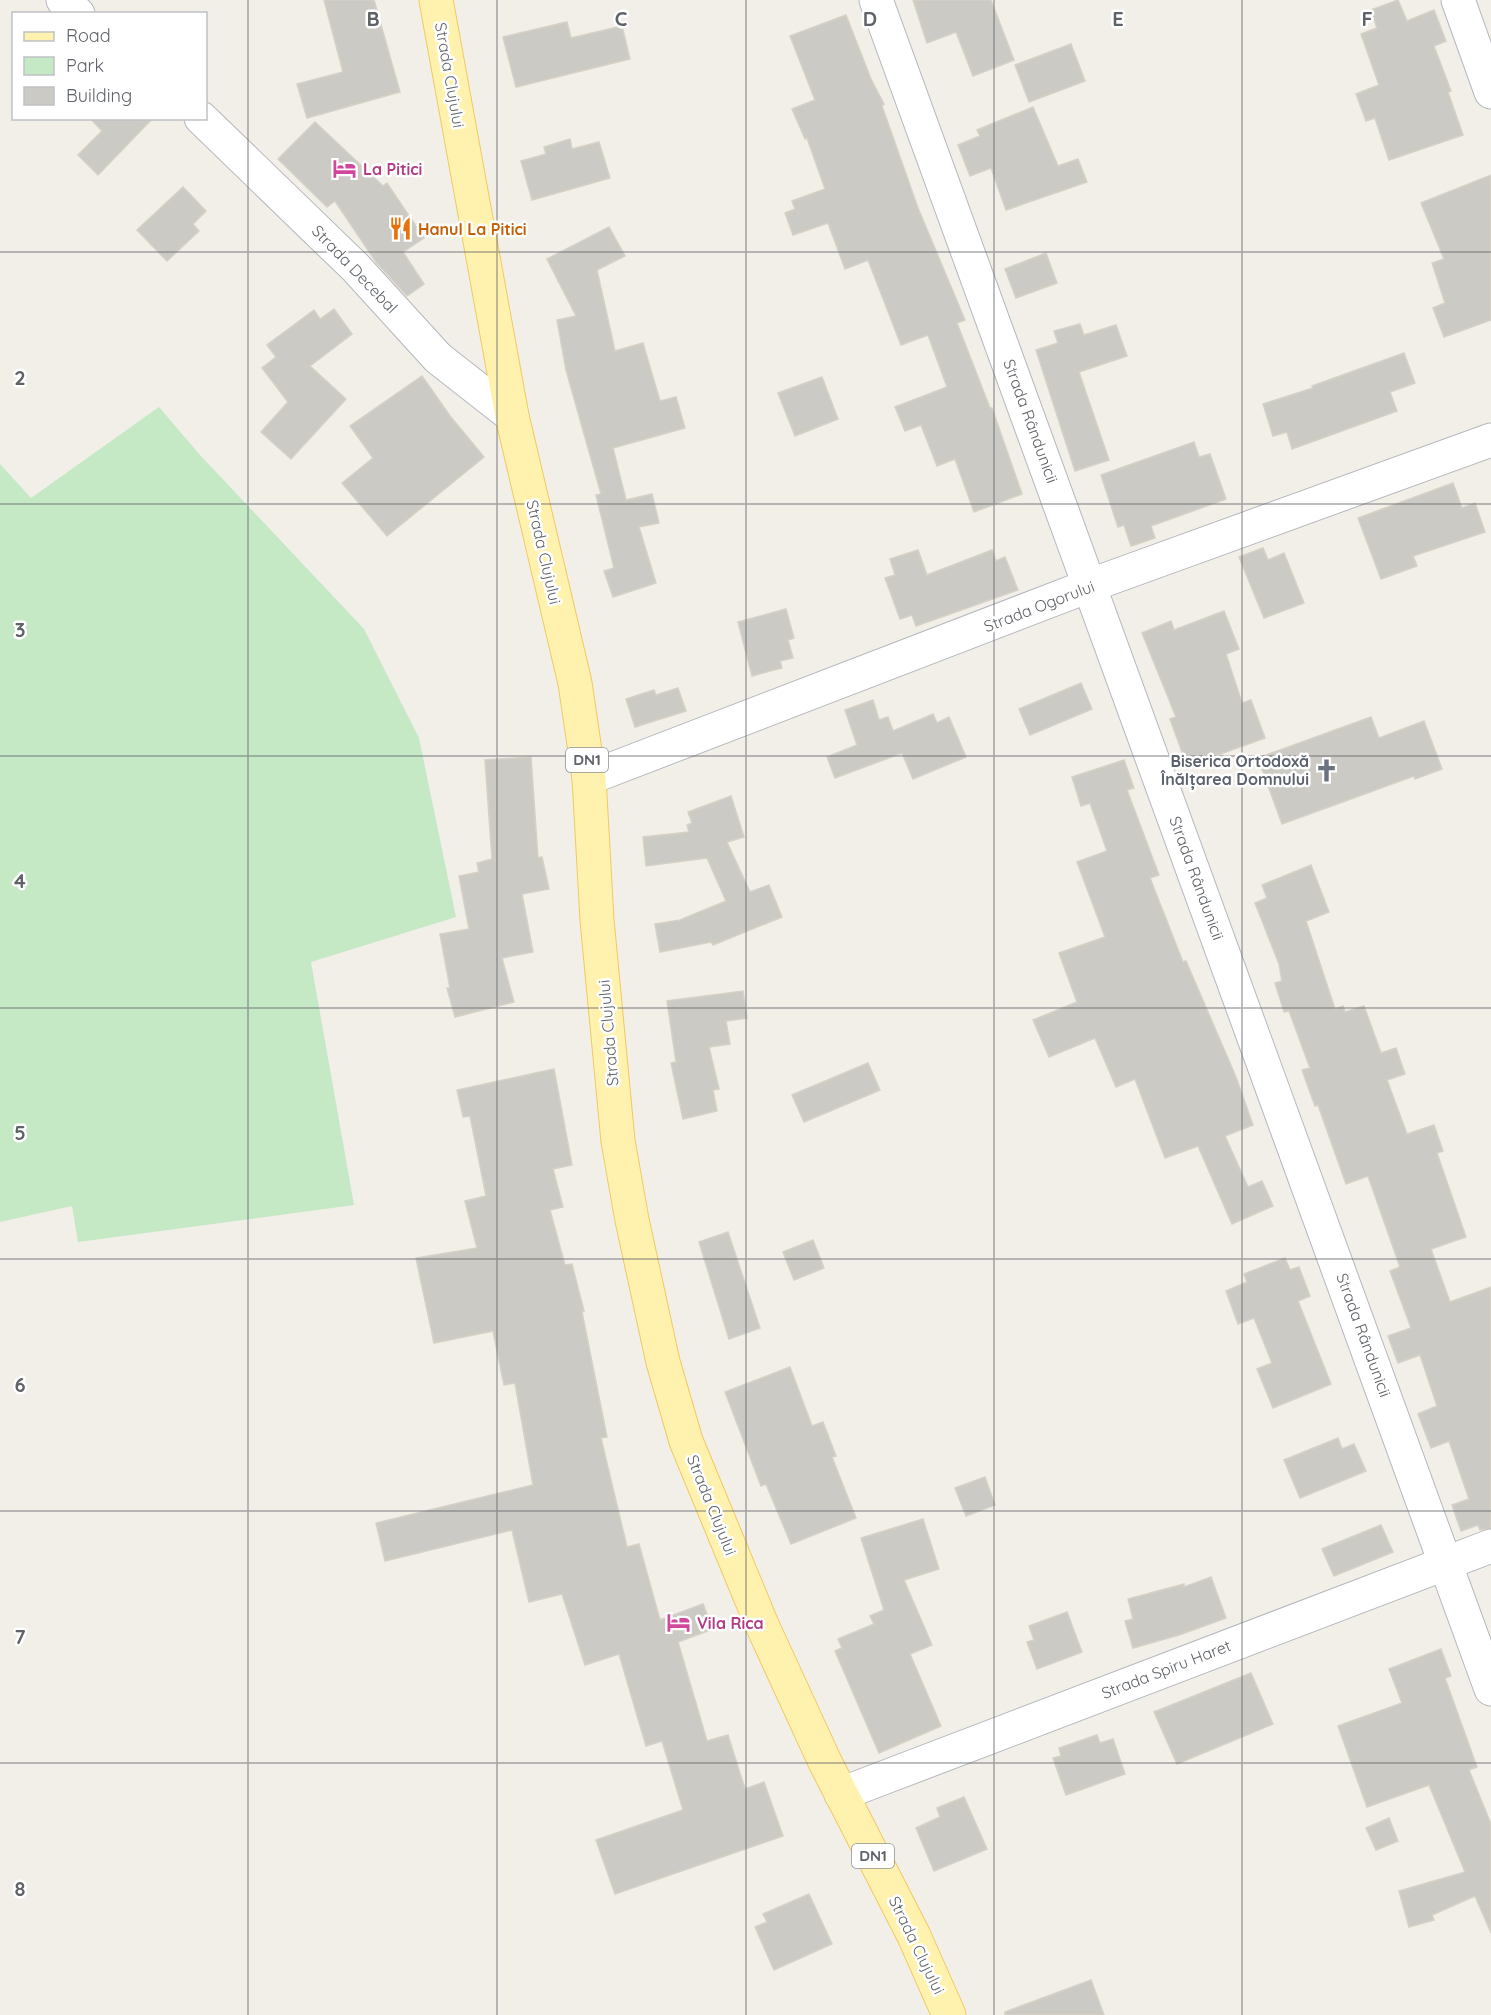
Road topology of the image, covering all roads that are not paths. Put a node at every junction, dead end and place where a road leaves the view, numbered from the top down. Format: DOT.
graph roads {
  1 [pos="63,0"];
  2 [pos="436,0"];
  3 [pos="876,0"];
  4 [pos="1458,0"];
  5 [pos="76,12"];
  6 [pos="1491,92"];
  7 [pos="203,120"];
  8 [pos="512,416"];
  9 [pos="1491,440"];
  10 [pos="1091,585"];
  11 [pos="590,778"];
  12 [pos="1491,1546"];
  13 [pos="1446,1562"];
  14 [pos="1491,1689"];
  15 [pos="841,1794"];
  16 [pos="949,2015"];
  1 -- 5 [label="street"];
  2 -- 8 [label="main road, Strada Clujului / DN1"];
  3 -- 10 [label="street, Strada Rândunicii"];
  4 -- 6 [label="street"];
  7 -- 8 [label="street, Strada Decebal"];
  8 -- 11 [label="main road, Strada Clujului / DN1"];
  9 -- 10 [label="street, Strada Ogorului"];
  10 -- 11 [label="street, Strada Ogorului"];
  10 -- 13 [label="street, Strada Rândunicii"];
  11 -- 15 [label="main road, Strada Clujului / DN1"];
  12 -- 13 [label="street, Strada Spiru Haret"];
  13 -- 14 [label="street, Strada Rândunicii"];
  13 -- 15 [label="street, Strada Spiru Haret"];
  15 -- 16 [label="main road, Strada Clujului / DN1"];
}
